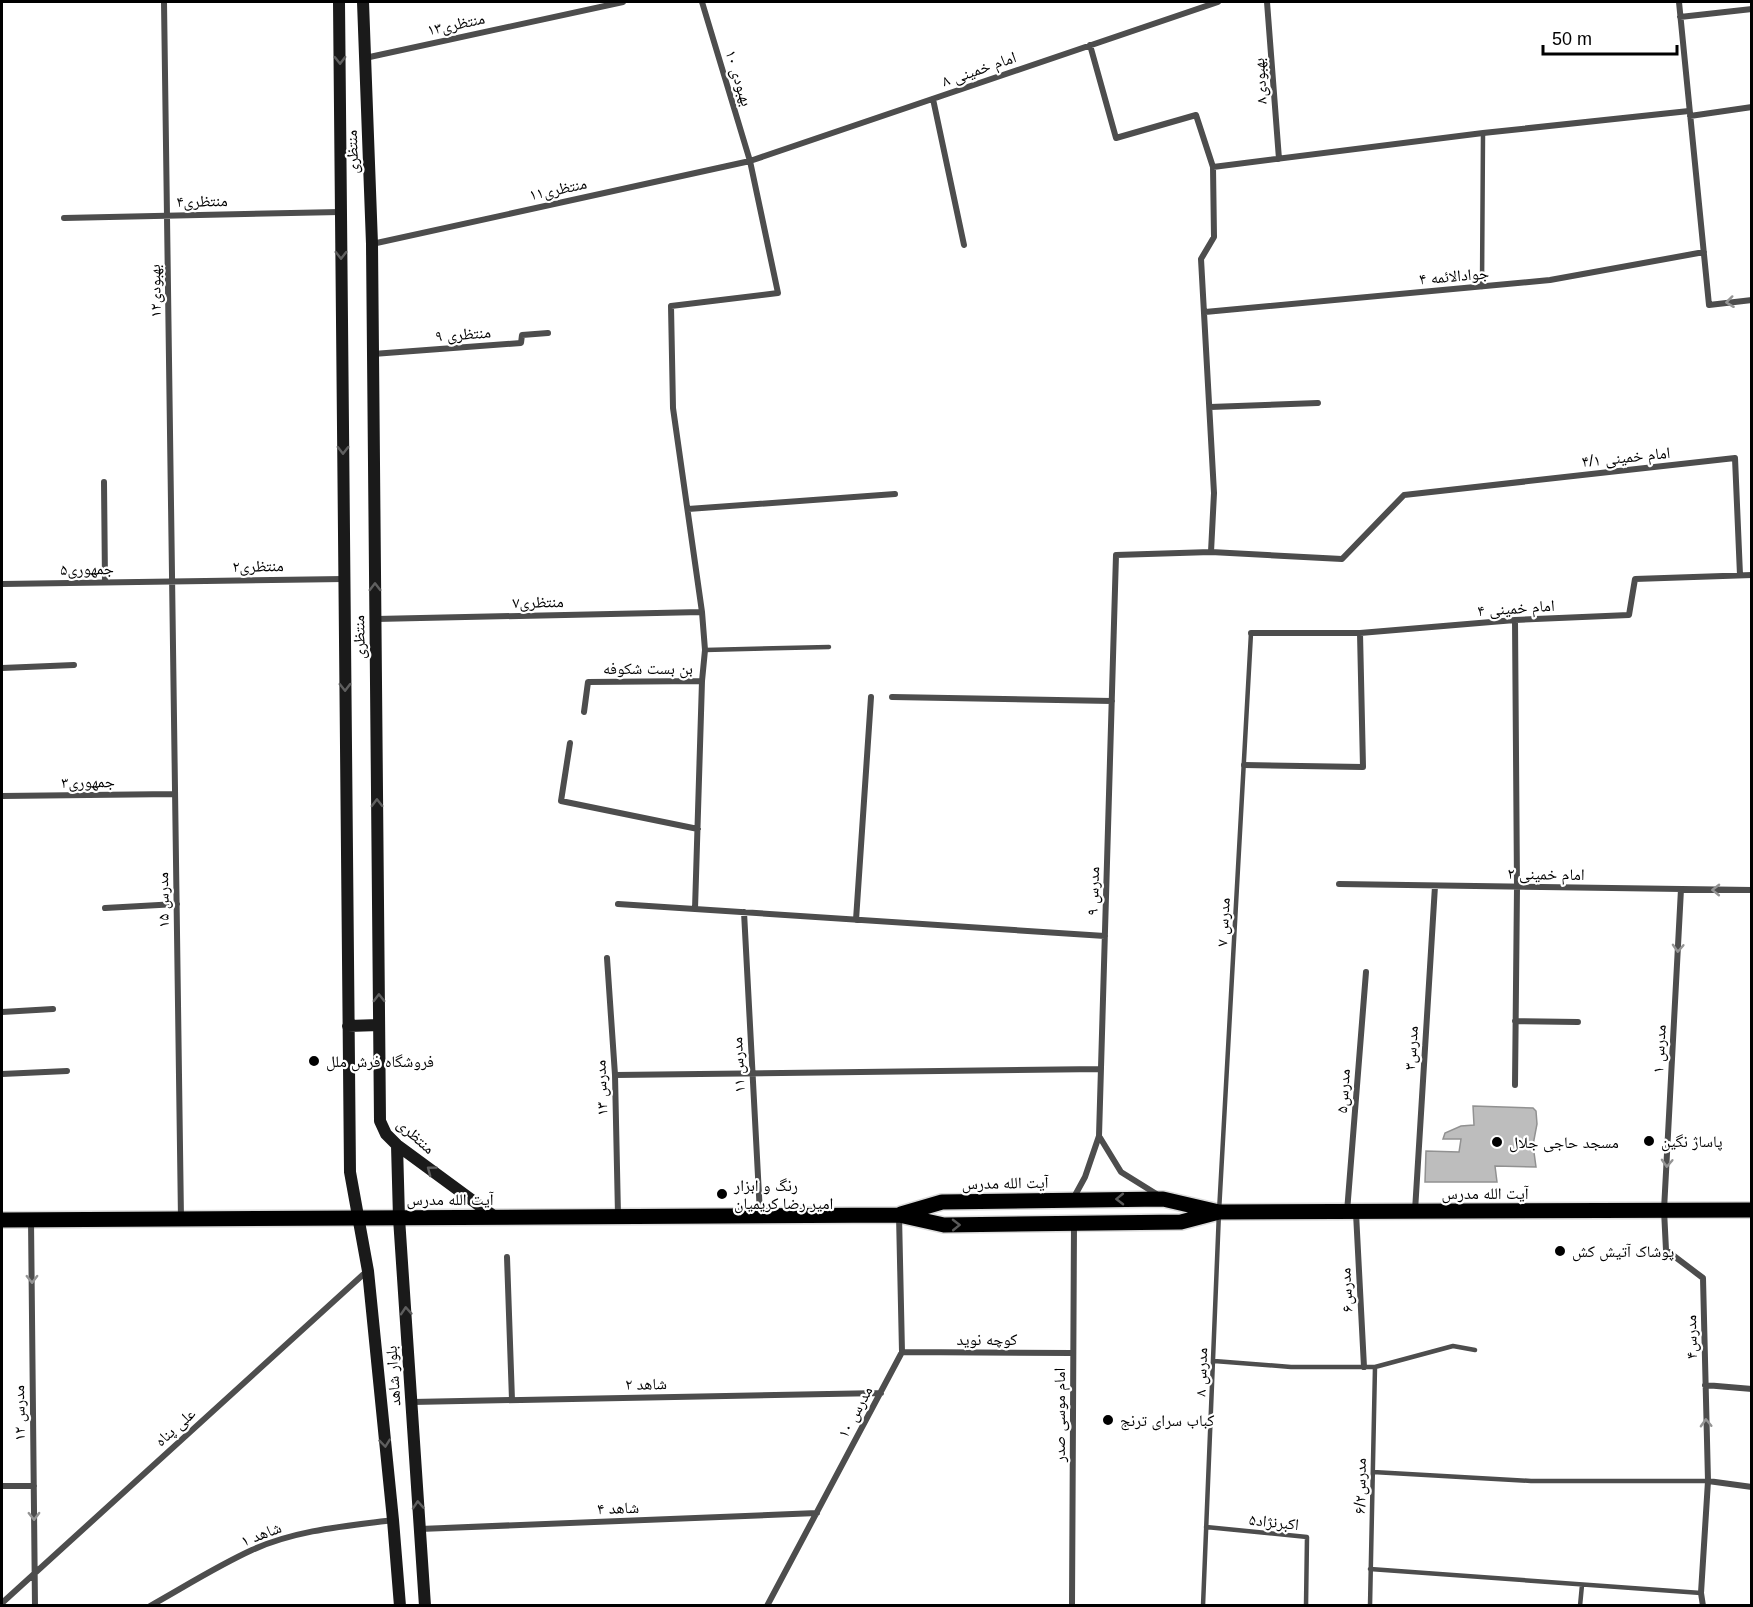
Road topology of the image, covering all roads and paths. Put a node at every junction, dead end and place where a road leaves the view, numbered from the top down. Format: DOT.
graph roads {
  1 [pos="164,2"];
  2 [pos="339,2"];
  3 [pos="363,2"];
  4 [pos="623,2"];
  5 [pos="702,2"];
  6 [pos="1218,2"];
  7 [pos="1267,2"];
  8 [pos="1678,2"];
  9 [pos="1752,9"];
  10 [pos="1680,17"];
  11 [pos="1090,45"];
  12 [pos="365,58"];
  13 [pos="933,99"];
  14 [pos="1752,107"];
  15 [pos="1690,114"];
  16 [pos="1483,133"];
  17 [pos="1279,159"];
  18 [pos="750,161"];
  19 [pos="1213,167"];
  20 [pos="341,212"];
  21 [pos="167,215"];
  22 [pos="64,219"];
  23 [pos="372,244"];
  24 [pos="964,245"];
  25 [pos="1704,252"];
  26 [pos="1482,286"];
  27 [pos="1752,300"];
  28 [pos="1205,312"];
  29 [pos="548,333"];
  30 [pos="373,354"];
  31 [pos="1318,404"];
  32 [pos="1210,407"];
  33 [pos="104,482"];
  34 [pos="896,494"];
  35 [pos="688,509"];
  36 [pos="1211,552"];
  37 [pos="1740,575"];
  38 [pos="1752,575"];
  39 [pos="344,579"];
  40 [pos="172,581"];
  41 [pos="105,582"];
  42 [pos="2,584"];
  43 [pos="702,612"];
  44 [pos="375,619"];
  45 [pos="1515,620"];
  46 [pos="1251,633"];
  47 [pos="1360,633"];
  48 [pos="829,647"];
  49 [pos="705,650"];
  50 [pos="74,664"];
  51 [pos="2,668"];
  52 [pos="702,681"];
  53 [pos="871,697"];
  54 [pos="892,697"];
  55 [pos="1112,700"];
  56 [pos="584,712"];
  57 [pos="570,743"];
  58 [pos="1244,765"];
  59 [pos="176,794"];
  60 [pos="2,796"];
  61 [pos="698,829"];
  62 [pos="1339,884"];
  63 [pos="1435,885"];
  64 [pos="1517,887"];
  65 [pos="1681,889"];
  66 [pos="1752,890"];
  67 [pos="177,904"];
  68 [pos="618,904"];
  69 [pos="105,908"];
  70 [pos="695,909"];
  71 [pos="744,912"];
  72 [pos="856,920"];
  73 [pos="1105,936"];
  74 [pos="608,958"];
  75 [pos="1366,972"];
  76 [pos="53,1009"];
  77 [pos="2,1012"];
  78 [pos="1515,1021"];
  79 [pos="1578,1022"];
  80 [pos="379,1025"];
  81 [pos="348,1026"];
  82 [pos="1101,1069"];
  83 [pos="67,1071"];
  84 [pos="752,1073"];
  85 [pos="2,1074"];
  86 [pos="615,1075"];
  87 [pos="1515,1085"];
  88 [pos="1099,1136"];
  89 [pos="397,1145"];
  90 [pos="1163,1198"];
  91 [pos="1072,1200"];
  92 [pos="1664,1210"];
  93 [pos="1752,1210"];
  94 [pos="1219,1212"];
  95 [pos="1352,1212"];
  96 [pos="1415,1212"];
  97 [pos="760,1215"];
  98 [pos="898,1215"];
  99 [pos="618,1216"];
  100 [pos="495,1217"];
  101 [pos="357,1218"];
  102 [pos="399,1218"];
  103 [pos="181,1219"];
  104 [pos="2,1220"];
  105 [pos="31,1220"];
  106 [pos="1074,1224"];
  107 [pos="507,1257"];
  108 [pos="368,1271"];
  109 [pos="1475,1350"];
  110 [pos="902,1352"];
  111 [pos="1072,1353"];
  112 [pos="1214,1361"];
  113 [pos="1364,1367"];
  114 [pos="1375,1367"];
  115 [pos="1705,1384"];
  116 [pos="1752,1389"];
  117 [pos="881,1393"];
  118 [pos="512,1400"];
  119 [pos="412,1402"];
  120 [pos="1372,1472"];
  121 [pos="1708,1481"];
  122 [pos="2,1486"];
  123 [pos="34,1486"];
  124 [pos="1752,1486"];
  125 [pos="817,1514"];
  126 [pos="393,1520"];
  127 [pos="1206,1527"];
  128 [pos="420,1529"];
  129 [pos="1370,1569"];
  130 [pos="34,1572"];
  131 [pos="1582,1585"];
  132 [pos="1701,1593"];
  133 [pos="2,1603"];
  134 [pos="35,1605"];
  135 [pos="150,1605"];
  136 [pos="400,1605"];
  137 [pos="425,1605"];
  138 [pos="767,1605"];
  139 [pos="1072,1605"];
  140 [pos="1203,1605"];
  141 [pos="1306,1605"];
  142 [pos="1370,1605"];
  143 [pos="1580,1605"];
  144 [pos="1703,1605"];
  1 -- 21 [label="street, بهبودی۱۲"];
  2 -- 20 [label="street, منتظری, one-way"];
  3 -- 12 [label="street, منتظری"];
  4 -- 12 [label="street, منتظری۱۳"];
  5 -- 18 [label="street, بهبودی ۱۰"];
  6 -- 11 [label="street, امام خمینی ۸"];
  7 -- 17 [label="street, بهبودی۸"];
  8 -- 10 [label="street"];
  9 -- 10 [label="street"];
  10 -- 15 [label="street"];
  11 -- 13 [label="street, امام خمینی ۸"];
  11 -- 19 [label="street"];
  12 -- 23 [label="street, منتظری"];
  13 -- 18 [label="street, امام خمینی ۸"];
  13 -- 24 [label="street"];
  14 -- 15 [label="street"];
  15 -- 16 [label="street"];
  15 -- 25 [label="street"];
  16 -- 17 [label="street"];
  16 -- 26 [label="lane"];
  17 -- 19 [label="street"];
  18 -- 23 [label="street, منتظری۱۱"];
  18 -- 35 [label="street, بهبودی ۱۰"];
  19 -- 28 [label="street"];
  20 -- 21 [label="street, منتظری۴"];
  20 -- 39 [label="street, منتظری, one-way"];
  21 -- 22 [label="street, منتظری۴"];
  21 -- 40 [label="street, بهبودی۱۲"];
  23 -- 30 [label="street, منتظری"];
  25 -- 26 [label="street, جوادالائمه ۴"];
  27 -- 25 [label="street, one-way"];
  26 -- 28 [label="street, جوادالائمه ۴"];
  28 -- 32 [label="street"];
  29 -- 30 [label="street, منتظری ۹"];
  44 -- 30 [label="street, منتظری, one-way"];
  31 -- 32 [label="street"];
  32 -- 36 [label="street"];
  33 -- 41 [label="street"];
  34 -- 35 [label="street"];
  35 -- 43 [label="street"];
  36 -- 37 [label="street, امام خمینی ۴/۱"];
  36 -- 55 [label="street, مدرس ۹"];
  37 -- 38 [label="street, امام خمینی ۴"];
  37 -- 45 [label="street, امام خمینی ۴"];
  39 -- 40 [label="street, منتظری۲"];
  39 -- 81 [label="street, منتظری, one-way"];
  40 -- 41 [label="street, جمهوری۵"];
  40 -- 59 [label="street, مدرس ۱۵"];
  41 -- 42 [label="street, جمهوری۵"];
  43 -- 44 [label="street, منتظری۷"];
  43 -- 49 [label="street"];
  80 -- 44 [label="street, منتظری, one-way"];
  45 -- 47 [label="street, امام خمینی ۴"];
  45 -- 64 [label="street"];
  46 -- 47 [label="street, امام خمینی ۴"];
  46 -- 58 [label="lane, مدرس ۷"];
  47 -- 58 [label="street"];
  48 -- 49 [label="lane"];
  49 -- 52 [label="street"];
  50 -- 51 [label="street"];
  52 -- 56 [label="street, بن بست شکوفه"];
  52 -- 61 [label="street"];
  53 -- 72 [label="street"];
  54 -- 55 [label="street"];
  55 -- 73 [label="street, مدرس ۹"];
  57 -- 61 [label="street"];
  58 -- 94 [label="lane, مدرس ۷"];
  59 -- 60 [label="street, جمهوری۳"];
  59 -- 67 [label="street, مدرس ۱۵"];
  61 -- 70 [label="street"];
  62 -- 63 [label="street, امام خمینی ۲"];
  63 -- 64 [label="street, امام خمینی ۲"];
  63 -- 96 [label="street, مدرس۳"];
  64 -- 65 [label="street, امام خمینی ۲"];
  64 -- 78 [label="street"];
  66 -- 65 [label="street, امام خمینی ۲, one-way"];
  65 -- 92 [label="street, مدرس ۱, one-way"];
  67 -- 69 [label="street"];
  67 -- 103 [label="street, مدرس ۱۵"];
  68 -- 70 [label="street"];
  70 -- 71 [label="street"];
  71 -- 72 [label="street"];
  71 -- 84 [label="street, مدرس ۱۱"];
  72 -- 73 [label="street"];
  73 -- 82 [label="street, مدرس ۹"];
  74 -- 86 [label="street, مدرس ۱۳"];
  75 -- 95 [label="street, مدرس۵"];
  76 -- 77 [label="street"];
  78 -- 79 [label="street"];
  78 -- 87 [label="street"];
  80 -- 81 [label="street"];
  80 -- 89 [label="street, منتظری"];
  81 -- 101 [label="street, منتظری"];
  82 -- 84 [label="street"];
  82 -- 88 [label="street, مدرس ۹"];
  83 -- 85 [label="street"];
  84 -- 86 [label="street"];
  84 -- 97 [label="street, مدرس ۱۱"];
  86 -- 99 [label="street, مدرس ۱۳"];
  88 -- 90 [label="street"];
  88 -- 91 [label="street, مدرس ۹"];
  100 -- 89 [label="street, منتظری, one-way"];
  89 -- 102 [label="street, بلوار شاهد"];
  90 -- 91 [label="main road, آیت الله مدرس, one-way"];
  90 -- 94 [label="main road, آیت الله مدرس"];
  91 -- 98 [label="main road, آیت الله مدرس"];
  92 -- 93 [label="main road, آیت الله مدرس"];
  92 -- 96 [label="main road, آیت الله مدرس"];
  92 -- 115 [label="street, مدرس۴"];
  94 -- 95 [label="main road, آیت الله مدرس"];
  94 -- 106 [label="main road, آیت الله مدرس"];
  94 -- 112 [label="lane, مدرس ۸"];
  95 -- 96 [label="main road, آیت الله مدرس"];
  95 -- 113 [label="street, مدرس۶"];
  97 -- 98 [label="main road, آیت الله مدرس"];
  97 -- 99 [label="main road, آیت الله مدرس"];
  98 -- 106 [label="main road, آیت الله مدرس, one-way"];
  98 -- 110 [label="street, مدرس ۱۰"];
  99 -- 100 [label="main road, آیت الله مدرس"];
  100 -- 102 [label="main road, آیت الله مدرس"];
  101 -- 102 [label="main road, آیت الله مدرس"];
  101 -- 103 [label="main road, آیت الله مدرس"];
  101 -- 108 [label="street, بلوار شاهد"];
  119 -- 102 [label="street, بلوار شاهد, one-way"];
  103 -- 105 [label="main road, آیت الله مدرس"];
  104 -- 105 [label="main road, آیت الله مدرس"];
  105 -- 123 [label="street, مدرس ۱۲, one-way"];
  106 -- 111 [label="street, امام موسی صدر"];
  107 -- 118 [label="street"];
  108 -- 126 [label="street, بلوار شاهد, one-way"];
  108 -- 130 [label="street, علی پناه"];
  109 -- 114 [label="lane"];
  110 -- 111 [label="street, کوچه نوید"];
  110 -- 117 [label="street, مدرس ۱۰"];
  111 -- 139 [label="street, امام موسی صدر"];
  112 -- 113 [label="lane"];
  112 -- 127 [label="lane, مدرس ۸"];
  113 -- 114 [label="lane"];
  114 -- 120 [label="lane, مدرس۶/۲"];
  115 -- 116 [label="street"];
  121 -- 115 [label="street, مدرس۴, one-way"];
  117 -- 118 [label="street, شاهد ۲"];
  117 -- 125 [label="street, مدرس ۱۰"];
  118 -- 119 [label="street, شاهد ۲"];
  128 -- 119 [label="street, بلوار شاهد, one-way"];
  120 -- 121 [label="lane"];
  120 -- 129 [label="lane, مدرس۶/۲"];
  121 -- 124 [label="street"];
  121 -- 132 [label="street, مدرس۴"];
  122 -- 123 [label="street"];
  123 -- 130 [label="street, مدرس ۱۲, one-way"];
  125 -- 128 [label="street, شاهد ۴"];
  125 -- 138 [label="street, مدرس ۱۰"];
  126 -- 135 [label="street, شاهد ۱"];
  126 -- 136 [label="street, بلوار شاهد"];
  127 -- 140 [label="lane, مدرس ۸"];
  127 -- 141 [label="lane, اکبرنژاد۵"];
  128 -- 137 [label="street, بلوار شاهد"];
  129 -- 131 [label="lane"];
  129 -- 142 [label="lane, مدرس۶/۲"];
  130 -- 133 [label="street, علی پناه"];
  130 -- 134 [label="street, مدرس ۱۲"];
  131 -- 132 [label="lane"];
  131 -- 143 [label="lane"];
  132 -- 144 [label="street, مدرس۴"];
}
